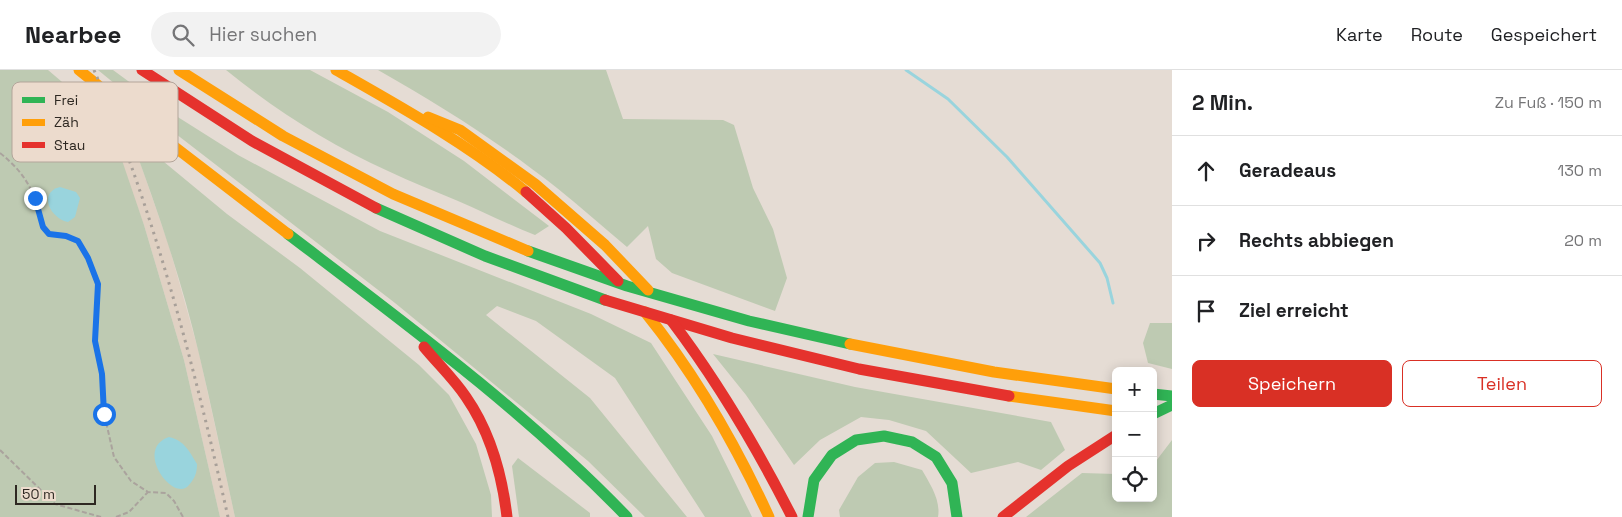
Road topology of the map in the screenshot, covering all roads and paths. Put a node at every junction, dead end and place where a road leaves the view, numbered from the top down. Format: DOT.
graph roads {
  1 [pos="78,70"];
  2 [pos="142,70"];
  3 [pos="179,70"];
  4 [pos="336,70"];
  5 [pos="93,82"];
  6 [pos="160,82"];
  7 [pos="178,94"];
  8 [pos="403,108"];
  9 [pos="178,151"];
  10 [pos="0,153"];
  11 [pos="392,313"];
  12 [pos="1112,388"];
  13 [pos="1157,394"];
  14 [pos="1172,396"];
  15 [pos="1172,405"];
  16 [pos="1112,411"];
  17 [pos="1157,413"];
  18 [pos="1157,416"];
  19 [pos="1172,418"];
  20 [pos="1112,438"];
  21 [pos="0,450"];
  22 [pos="148,492"];
  23 [pos="101,517"];
  24 [pos="116,517"];
  25 [pos="183,517"];
  26 [pos="507,517"];
  27 [pos="627,517"];
  28 [pos="769,517"];
  29 [pos="792,517"];
  30 [pos="808,517"];
  31 [pos="957,517"];
  32 [pos="1003,517"];
  1 -- 5 [label="highway"];
  2 -- 6 [label="highway"];
  3 -- 12 [label="highway"];
  4 -- 8 [label="highway"];
  7 -- 16 [label="highway"];
  8 -- 28 [label="highway"];
  8 -- 29 [label="highway"];
  9 -- 11 [label="highway"];
  10 -- 22 [label="path"];
  11 -- 26 [label="highway"];
  11 -- 27 [label="highway"];
  13 -- 14 [label="highway"];
  15 -- 17 [label="highway"];
  18 -- 19 [label="highway"];
  20 -- 32 [label="highway"];
  21 -- 23 [label="path"];
  22 -- 24 [label="path"];
  22 -- 25 [label="path"];
  30 -- 31 [label="highway"];
}
